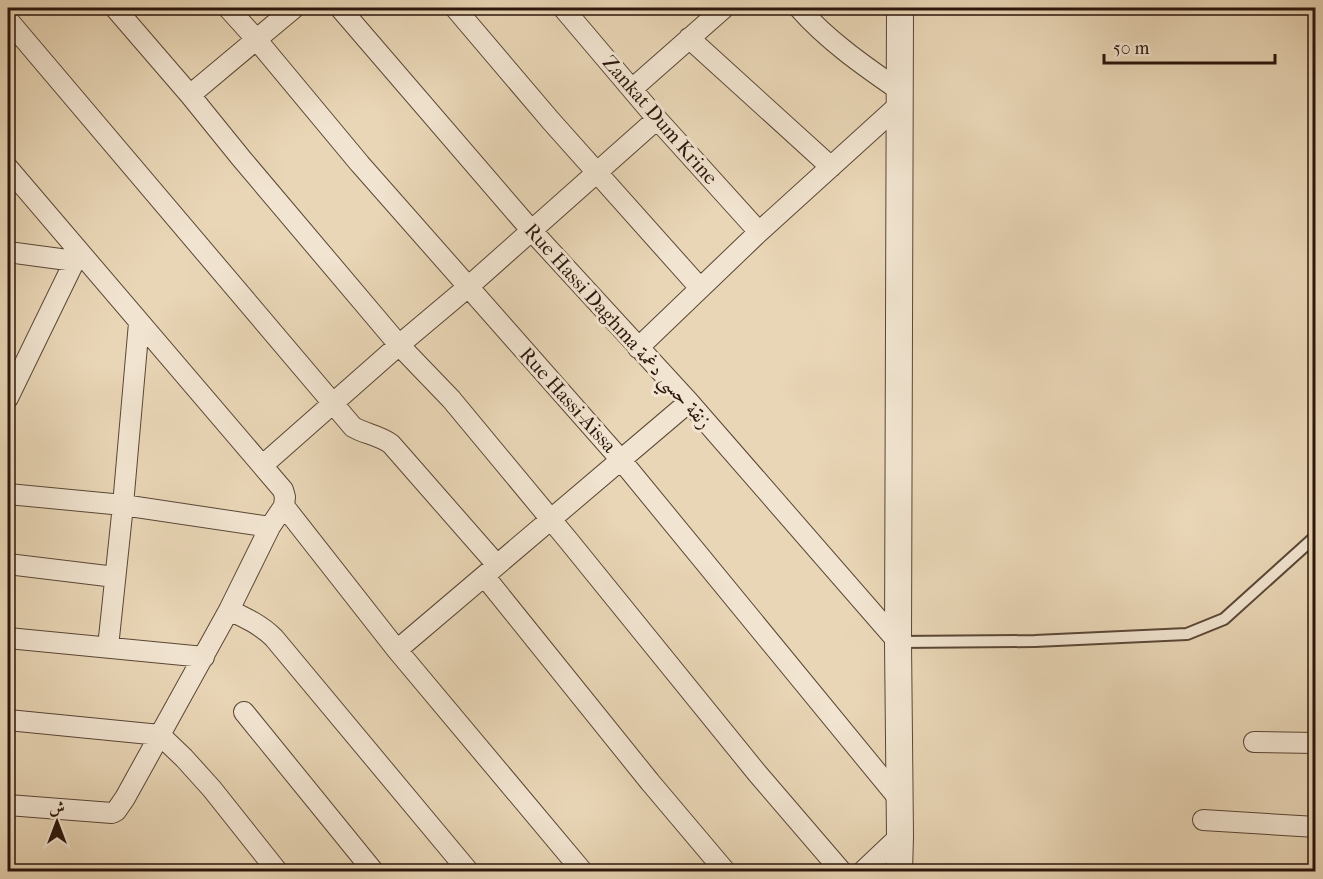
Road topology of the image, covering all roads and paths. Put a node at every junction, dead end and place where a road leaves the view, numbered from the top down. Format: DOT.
graph roads {
  1 [pos="115,8"];
  2 [pos="228,8"];
  3 [pos="294,8"];
  4 [pos="340,8"];
  5 [pos="455,8"];
  6 [pos="563,8"];
  7 [pos="724,8"];
  8 [pos="799,8"];
  9 [pos="900,8"];
  10 [pos="8,20"];
  11 [pos="689,38"];
  12 [pos="256,39"];
  13 [pos="632,89"];
  14 [pos="190,95"];
  15 [pos="899,98"];
  16 [pos="657,119"];
  17 [pos="831,167"];
  18 [pos="8,168"];
  19 [pos="597,173"];
  20 [pos="531,230"];
  21 [pos="759,232"];
  22 [pos="8,252"];
  23 [pos="77,257"];
  24 [pos="468,287"];
  25 [pos="700,288"];
  26 [pos="140,323"];
  27 [pos="399,345"];
  28 [pos="638,348"];
  29 [pos="8,398"];
  30 [pos="689,402"];
  31 [pos="334,404"];
  32 [pos="621,460"];
  33 [pos="263,465"];
  34 [pos="8,494"];
  35 [pos="123,505"];
  36 [pos="284,506"];
  37 [pos="551,519"];
  38 [pos="270,527"];
  39 [pos="1316,536"];
  40 [pos="8,564"];
  41 [pos="491,571"];
  42 [pos="116,577"];
  43 [pos="229,610"];
  44 [pos="8,638"];
  45 [pos="898,642"];
  46 [pos="108,647"];
  47 [pos="397,650"];
  48 [pos="204,657"];
  49 [pos="244,712"];
  50 [pos="8,720"];
  51 [pos="160,735"];
  52 [pos="1254,742"];
  53 [pos="1316,743"];
  54 [pos="899,799"];
  55 [pos="8,805"];
  56 [pos="1203,820"];
  57 [pos="1316,827"];
  58 [pos="900,836"];
  59 [pos="278,872"];
  60 [pos="374,872"];
  61 [pos="469,872"];
  62 [pos="583,872"];
  63 [pos="726,872"];
  64 [pos="842,872"];
  65 [pos="862,872"];
  66 [pos="899,872"];
  1 -- 14 [label="street"];
  2 -- 12 [label="street, Rue Hassi-Aissa"];
  3 -- 12 [label="street"];
  4 -- 20 [label="street, Rue Hassi Daghma زنقة حسي دغمة"];
  5 -- 19 [label="street"];
  6 -- 13 [label="street, Zankat Dum Krine"];
  7 -- 11 [label="street"];
  8 -- 15 [label="street"];
  9 -- 15 [label="street"];
  10 -- 31 [label="street"];
  11 -- 13 [label="street"];
  11 -- 17 [label="street"];
  12 -- 14 [label="street"];
  12 -- 24 [label="street, Rue Hassi-Aissa"];
  13 -- 16 [label="street, Zankat Dum Krine"];
  14 -- 27 [label="street"];
  15 -- 17 [label="street"];
  15 -- 45 [label="street"];
  16 -- 19 [label="street"];
  16 -- 21 [label="street, Zankat Dum Krine"];
  17 -- 21 [label="street"];
  18 -- 23 [label="street"];
  19 -- 20 [label="street"];
  19 -- 25 [label="street"];
  20 -- 24 [label="street"];
  20 -- 28 [label="street, Rue Hassi Daghma زنقة حسي دغمة"];
  21 -- 25 [label="street"];
  22 -- 23 [label="street"];
  23 -- 26 [label="street"];
  23 -- 29 [label="street"];
  24 -- 27 [label="street"];
  24 -- 32 [label="street, Rue Hassi-Aissa"];
  25 -- 28 [label="street"];
  26 -- 33 [label="street"];
  26 -- 35 [label="street"];
  27 -- 31 [label="street"];
  27 -- 37 [label="street"];
  28 -- 30 [label="street, Rue Hassi Daghma زنقة حسي دغمة"];
  30 -- 32 [label="street"];
  30 -- 45 [label="street, Rue Hassi Daghma زنقة حسي دغمة"];
  31 -- 33 [label="street"];
  31 -- 41 [label="street"];
  32 -- 37 [label="street"];
  32 -- 54 [label="street, Rue Hassi-Aissa"];
  33 -- 36 [label="street"];
  34 -- 35 [label="street"];
  35 -- 38 [label="street"];
  35 -- 42 [label="street"];
  36 -- 38 [label="street"];
  36 -- 47 [label="street"];
  37 -- 41 [label="street"];
  37 -- 64 [label="street"];
  38 -- 43 [label="street"];
  39 -- 45 [label="lane"];
  40 -- 42 [label="street"];
  41 -- 47 [label="street"];
  41 -- 63 [label="street"];
  42 -- 46 [label="street"];
  43 -- 48 [label="street"];
  43 -- 61 [label="street"];
  44 -- 46 [label="street"];
  45 -- 54 [label="street"];
  46 -- 48 [label="street"];
  47 -- 62 [label="street"];
  48 -- 51 [label="street"];
  49 -- 60 [label="street"];
  50 -- 51 [label="street"];
  51 -- 55 [label="street"];
  51 -- 59 [label="street"];
  52 -- 53 [label="street"];
  54 -- 58 [label="street"];
  56 -- 57 [label="street"];
  58 -- 65 [label="street"];
  58 -- 66 [label="street"];
}
